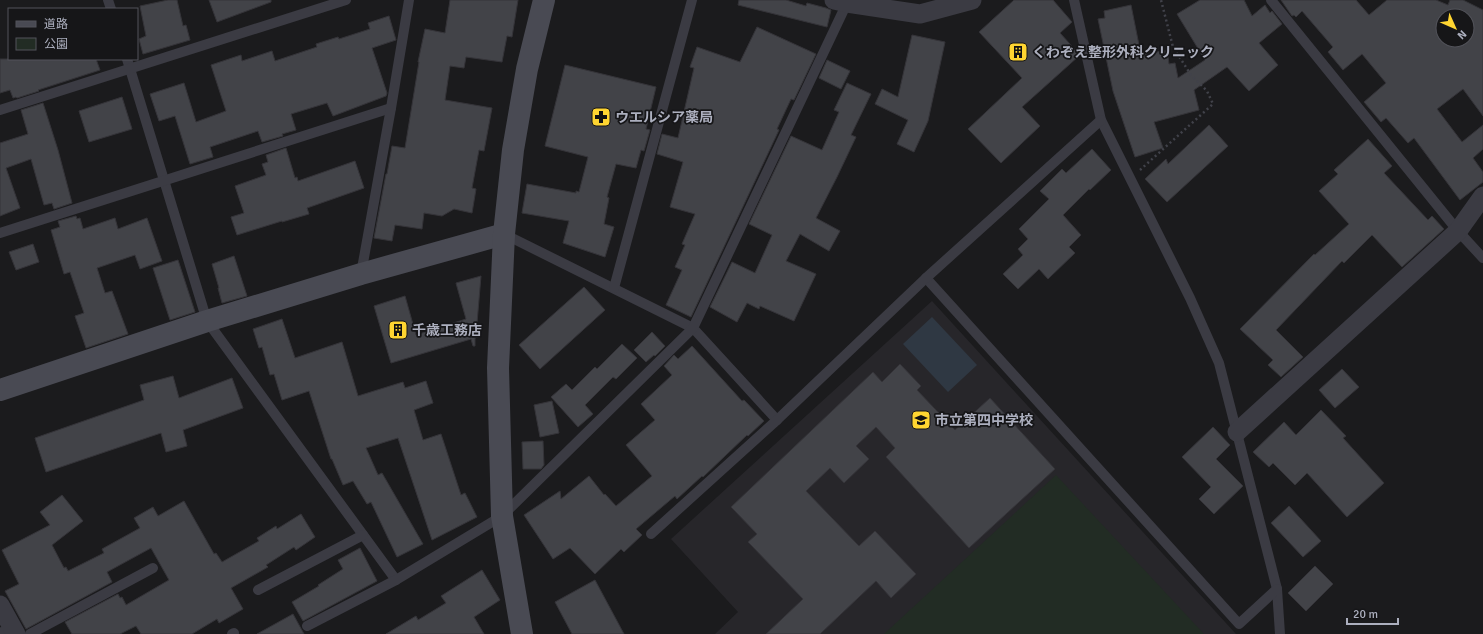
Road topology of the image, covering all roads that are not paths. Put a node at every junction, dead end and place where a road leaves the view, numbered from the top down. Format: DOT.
graph roads {
  1 [pos="346,0"];
  2 [pos="409,0"];
  3 [pos="544,0"];
  4 [pos="692,0"];
  5 [pos="972,0"];
  6 [pos="1074,0"];
  7 [pos="1271,0"];
  8 [pos="840,2"];
  9 [pos="127,60"];
  10 [pos="131,69"];
  11 [pos="391,108"];
  12 [pos="0,110"];
  13 [pos="1102,120"];
  14 [pos="163,180"];
  15 [pos="1483,196"];
  16 [pos="1458,231"];
  17 [pos="0,233"];
  18 [pos="504,234"];
  19 [pos="1483,258"];
  20 [pos="361,274"];
  21 [pos="926,278"];
  22 [pos="614,288"];
  23 [pos="207,321"];
  24 [pos="693,328"];
  25 [pos="0,390"];
  26 [pos="777,420"];
  27 [pos="1237,432"];
  28 [pos="502,516"];
  29 [pos="651,534"];
  30 [pos="363,535"];
  31 [pos="153,568"];
  32 [pos="396,580"];
  33 [pos="1277,589"];
  34 [pos="258,590"];
  35 [pos="0,605"];
  36 [pos="308,626"];
  37 [pos="9,631"];
  38 [pos="30,634"];
  39 [pos="522,634"];
  40 [pos="1280,634"];
  1 -- 10 [label="lane"];
  2 -- 11 [label="lane"];
  3 -- 18 [label="street"];
  4 -- 22 [label="lane"];
  5 -- 8 [label="street"];
  6 -- 13 [label="lane"];
  7 -- 16 [label="lane"];
  8 -- 24 [label="lane"];
  9 -- 10 [label="lane"];
  10 -- 12 [label="lane"];
  10 -- 14 [label="lane"];
  11 -- 14 [label="lane"];
  11 -- 20 [label="lane"];
  13 -- 21 [label="lane"];
  13 -- 27 [label="lane"];
  14 -- 17 [label="lane"];
  14 -- 23 [label="lane"];
  15 -- 16 [label="street"];
  16 -- 19 [label="lane"];
  16 -- 27 [label="street"];
  18 -- 20 [label="street"];
  18 -- 22 [label="lane"];
  18 -- 28 [label="street"];
  20 -- 23 [label="street"];
  21 -- 26 [label="lane"];
  21 -- 33 [label="lane"];
  22 -- 24 [label="lane"];
  23 -- 25 [label="street"];
  23 -- 30 [label="lane"];
  24 -- 26 [label="lane"];
  24 -- 28 [label="lane"];
  26 -- 29 [label="lane"];
  27 -- 33 [label="lane"];
  28 -- 32 [label="lane"];
  28 -- 39 [label="street"];
  30 -- 32 [label="lane"];
  30 -- 34 [label="lane"];
  31 -- 38 [label="lane"];
  32 -- 36 [label="lane"];
  33 -- 40 [label="lane"];
  35 -- 37 [label="street"];
}
